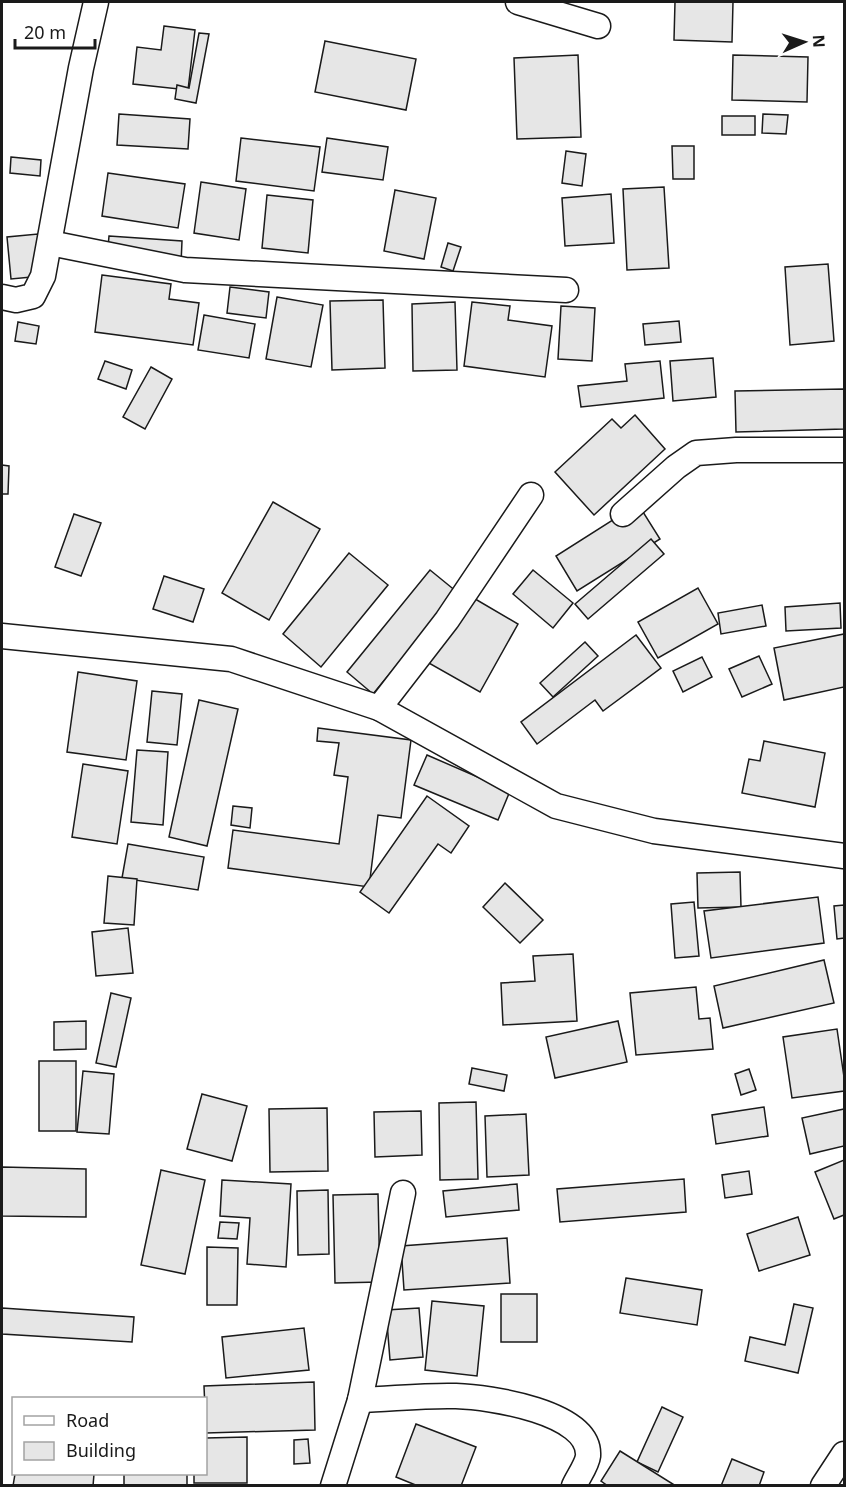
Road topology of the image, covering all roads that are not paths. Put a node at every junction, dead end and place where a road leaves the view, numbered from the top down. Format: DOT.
graph roads {
  1 [pos="96,2"];
  2 [pos="518,2"];
  3 [pos="598,26"];
  4 [pos="50,243"];
  5 [pos="566,290"];
  6 [pos="2,297"];
  7 [pos="844,450"];
  8 [pos="531,495"];
  9 [pos="622,514"];
  10 [pos="2,636"];
  11 [pos="379,708"];
  12 [pos="844,856"];
  13 [pos="403,1193"];
  14 [pos="360,1400"];
  15 [pos="844,1454"];
  16 [pos="333,1485"];
  17 [pos="574,1485"];
  18 [pos="823,1485"];
  1 -- 4 [label="street"];
  2 -- 3 [label="street"];
  4 -- 5 [label="street"];
  4 -- 6 [label="street"];
  7 -- 9 [label="street"];
  8 -- 11 [label="street"];
  10 -- 11 [label="street"];
  11 -- 12 [label="street"];
  13 -- 14 [label="street"];
  14 -- 16 [label="street"];
  14 -- 17 [label="street"];
  15 -- 18 [label="street"];
}
